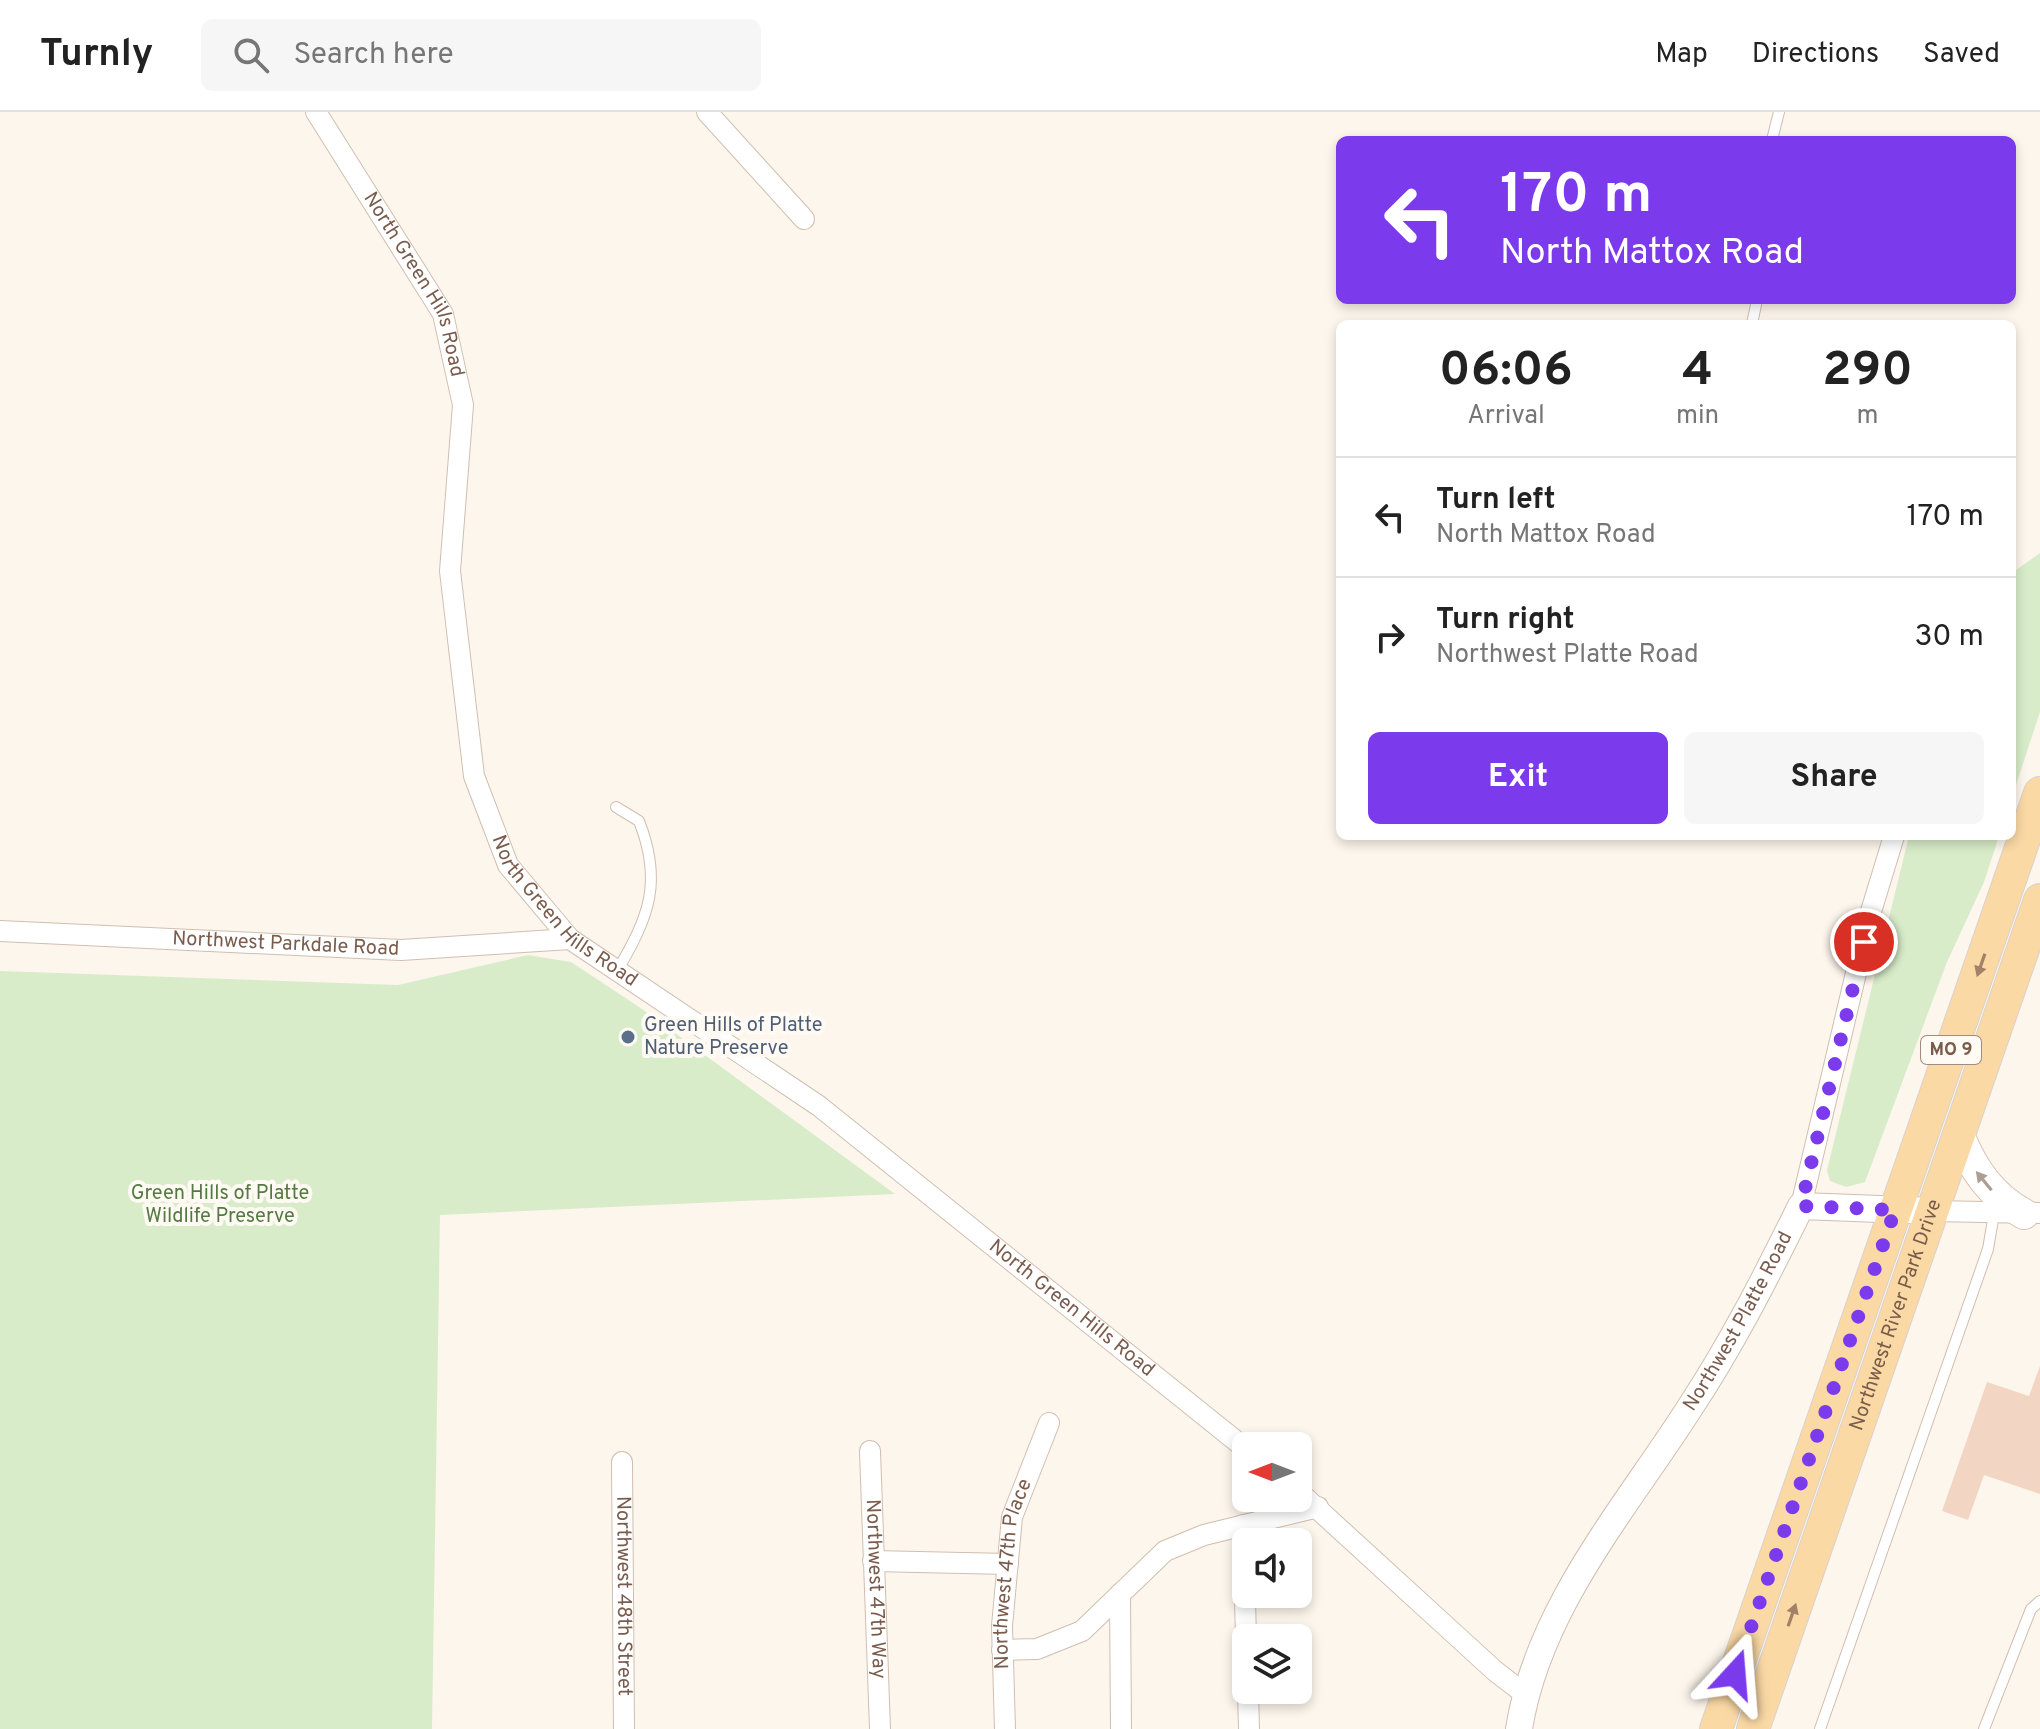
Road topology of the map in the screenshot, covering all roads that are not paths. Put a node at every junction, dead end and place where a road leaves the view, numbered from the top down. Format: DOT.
graph roads {
  1 [pos="316,112"];
  2 [pos="1779,112"];
  3 [pos="710,113"];
  4 [pos="1773,136"];
  5 [pos="804,219"];
  6 [pos="2040,793"];
  7 [pos="616,807"];
  8 [pos="1893,840"];
  9 [pos="2040,900"];
  10 [pos="0,931"];
  11 [pos="570,939"];
  12 [pos="617,971"];
  13 [pos="1959,1135"];
  14 [pos="1801,1206"];
  15 [pos="1895,1210"];
  16 [pos="1933,1211"];
  17 [pos="1994,1214"];
  18 [pos="2032,1214"];
  19 [pos="1049,1423"];
  20 [pos="1232,1438"];
  21 [pos="870,1451"];
  22 [pos="622,1462"];
  23 [pos="1312,1502"];
  24 [pos="1318,1507"];
  25 [pos="1243,1525"];
  26 [pos="873,1561"];
  27 [pos="1008,1564"];
  28 [pos="1120,1594"];
  29 [pos="2040,1601"];
  30 [pos="1246,1624"];
  31 [pos="1002,1650"];
  32 [pos="1525,1694"];
  33 [pos="1248,1704"];
  34 [pos="624,1729"];
  35 [pos="880,1729"];
  36 [pos="1005,1729"];
  37 [pos="1121,1729"];
  38 [pos="1249,1729"];
  39 [pos="1519,1729"];
  40 [pos="1716,1729"];
  41 [pos="1753,1729"];
  42 [pos="1820,1729"];
  43 [pos="1984,1729"];
  1 -- 11 [label="street, North Green Hills Road"];
  2 -- 4 [label="lane"];
  3 -- 5 [label="street"];
  6 -- 15 [label="main road, Northwest River Park Drive / MO 9, one-way"];
  7 -- 12 [label="lane"];
  8 -- 14 [label="street, Northwest Platte Road"];
  9 -- 13 [label="main road, Northwest River Park Drive / MO 9"];
  10 -- 11 [label="street, Northwest Parkdale Road"];
  11 -- 12 [label="street, North Green Hills Road"];
  12 -- 20 [label="street, North Green Hills Road"];
  13 -- 16 [label="main road, Northwest River Park Drive / MO 9"];
  18 -- 13 [label="main road, one-way"];
  14 -- 15 [label="street"];
  14 -- 32 [label="street, Northwest Platte Road"];
  15 -- 16 [label="street"];
  15 -- 40 [label="main road, Northwest River Park Drive / MO 9"];
  16 -- 17 [label="street"];
  41 -- 16 [label="main road, Northwest River Park Drive / MO 9, one-way"];
  17 -- 18 [label="street"];
  17 -- 42 [label="lane"];
  19 -- 27 [label="street, Northwest 47th Place"];
  21 -- 26 [label="street, Northwest 47th Way"];
  22 -- 34 [label="street, Northwest 48th Street"];
  23 -- 24 [label="street"];
  24 -- 25 [label="street"];
  24 -- 32 [label="street"];
  25 -- 28 [label="street"];
  25 -- 30 [label="street"];
  26 -- 27 [label="street"];
  26 -- 35 [label="street, Northwest 47th Way"];
  27 -- 31 [label="street, Northwest 47th Place"];
  28 -- 31 [label="street"];
  28 -- 37 [label="street"];
  29 -- 43 [label="lane"];
  31 -- 36 [label="street, Northwest 47th Place"];
  32 -- 39 [label="street, Northwest Platte Road"];
  33 -- 38 [label="street"];
}
